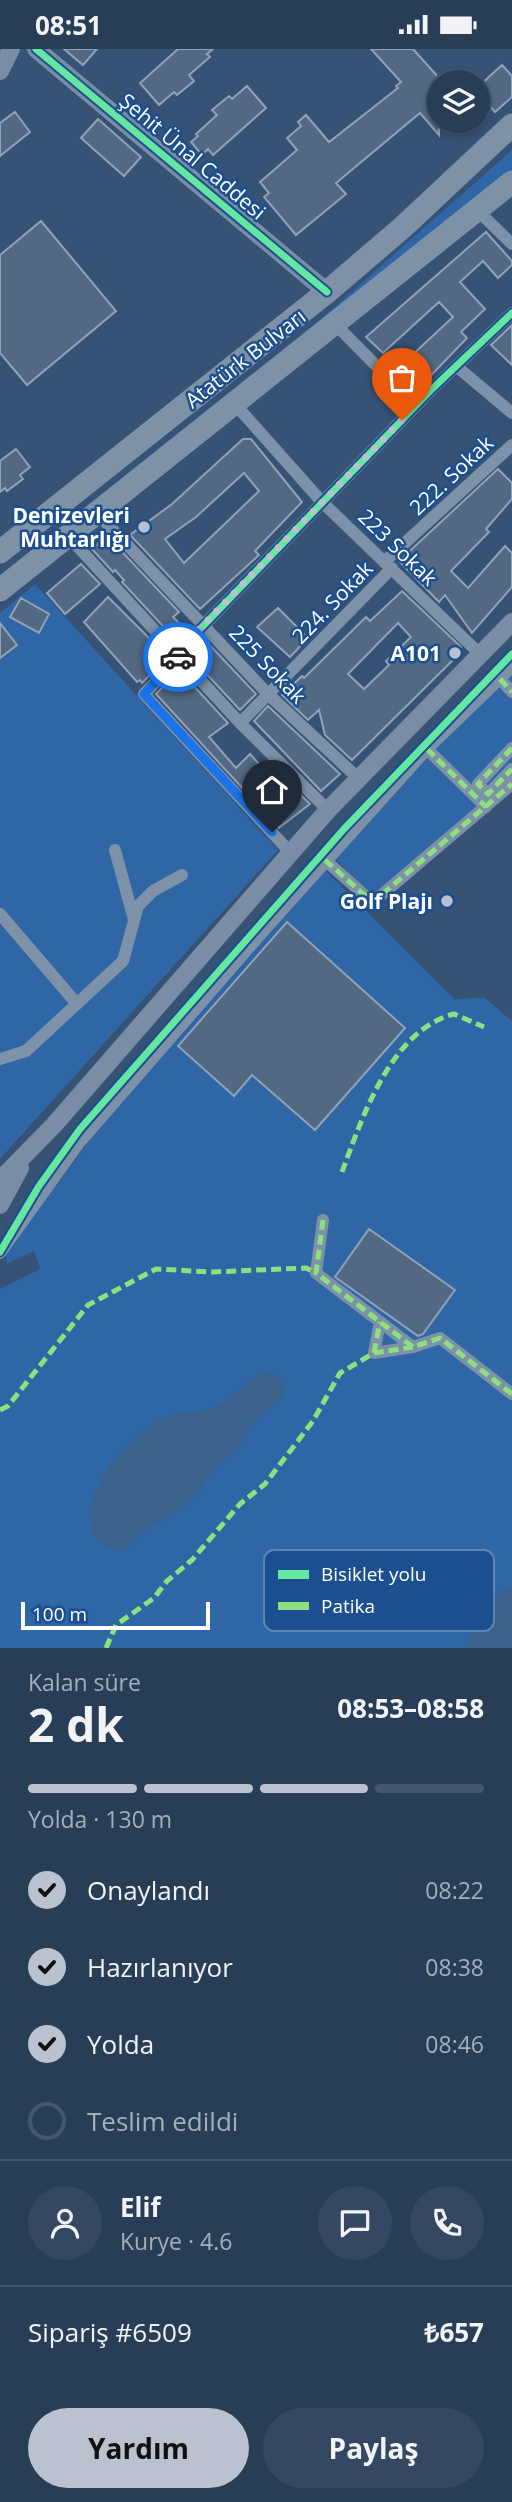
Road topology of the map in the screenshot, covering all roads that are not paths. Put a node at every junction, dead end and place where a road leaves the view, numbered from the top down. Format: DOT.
graph roads {
  1 [pos="11,49"];
  2 [pos="36,49"];
  3 [pos="0,71"];
  4 [pos="512,125"];
  5 [pos="512,182"];
  6 [pos="477,210"];
  7 [pos="512,244"];
  8 [pos="327,292"];
  9 [pos="512,313"];
  10 [pos="335,324"];
  11 [pos="456,366"];
  12 [pos="234,403"];
  13 [pos="416,406"];
  14 [pos="512,413"];
  15 [pos="510,451"];
  16 [pos="322,502"];
  17 [pos="96,512"];
  18 [pos="67,535"];
  19 [pos="0,552"];
  20 [pos="388,565"];
  21 [pos="0,590"];
  22 [pos="512,622"];
  23 [pos="204,625"];
  24 [pos="481,655"];
  25 [pos="178,656"];
  26 [pos="512,667"];
  27 [pos="500,679"];
  28 [pos="512,692"];
  29 [pos="269,695"];
  30 [pos="240,723"];
  31 [pos="512,748"];
  32 [pos="427,749"];
  33 [pos="512,769"];
  34 [pos="358,778"];
  35 [pos="512,784"];
  36 [pos="476,790"];
  37 [pos="486,807"];
  38 [pos="328,810"];
  39 [pos="115,850"];
  40 [pos="290,852"];
  41 [pos="325,860"];
  42 [pos="183,875"];
  43 [pos="0,913"];
  44 [pos="134,920"];
  45 [pos="77,1004"];
  46 [pos="0,1059"];
  47 [pos="28,1153"];
  48 [pos="0,1179"];
  49 [pos="0,1205"];
  50 [pos="323,1220"];
  51 [pos="0,1253"];
  52 [pos="380,1322"];
  53 [pos="413,1347"];
  54 [pos="512,1394"];
  1 -- 3 [label="main road"];
  2 -- 8 [label="main road, Şehit Ünal Caddesi"];
  4 -- 8 [label="highway, Atatürk Bulvarı"];
  5 -- 6 [label="highway, Atatürk Bulvarı"];
  6 -- 7 [label="street"];
  6 -- 10 [label="highway, Atatürk Bulvarı"];
  8 -- 19 [label="highway, Atatürk Bulvarı"];
  9 -- 11 [label="street"];
  10 -- 12 [label="highway, Atatürk Bulvarı"];
  10 -- 13 [label="street"];
  11 -- 13 [label="street"];
  11 -- 14 [label="street"];
  12 -- 16 [label="street, 223 Sokak"];
  12 -- 17 [label="highway, Atatürk Bulvarı"];
  13 -- 16 [label="street"];
  15 -- 20 [label="street, 222. Sokak"];
  16 -- 20 [label="street, 223 Sokak"];
  16 -- 23 [label="street"];
  17 -- 18 [label="highway, Atatürk Bulvarı"];
  17 -- 23 [label="street, 225 Sokak"];
  18 -- 21 [label="highway, Atatürk Bulvarı"];
  18 -- 25 [label="street"];
  20 -- 24 [label="street, 223 Sokak"];
  20 -- 29 [label="street, 224. Sokak"];
  22 -- 24 [label="main road"];
  23 -- 25 [label="street"];
  23 -- 29 [label="street, 225 Sokak"];
  24 -- 34 [label="main road"];
  25 -- 30 [label="street"];
  25 -- 40 [label="street"];
  26 -- 27 [label="street"];
  27 -- 28 [label="street"];
  27 -- 32 [label="street"];
  29 -- 30 [label="street, 224. Sokak"];
  29 -- 34 [label="street, 225 Sokak"];
  30 -- 38 [label="street"];
  31 -- 36 [label="street"];
  32 -- 36 [label="street"];
  32 -- 41 [label="street"];
  33 -- 36 [label="street"];
  34 -- 38 [label="main road"];
  35 -- 37 [label="street"];
  36 -- 37 [label="street"];
  37 -- 41 [label="street"];
  38 -- 40 [label="main road"];
  39 -- 44 [label="street"];
  40 -- 47 [label="main road"];
  41 -- 51 [label="street"];
  42 -- 44 [label="street"];
  43 -- 45 [label="street"];
  44 -- 45 [label="street"];
  45 -- 46 [label="street"];
  47 -- 48 [label="main road"];
  47 -- 49 [label="main road"];
  50 -- 52 [label="street"];
  52 -- 53 [label="street"];
  52 -- 53 [label="street"];
  53 -- 54 [label="street"];
}
